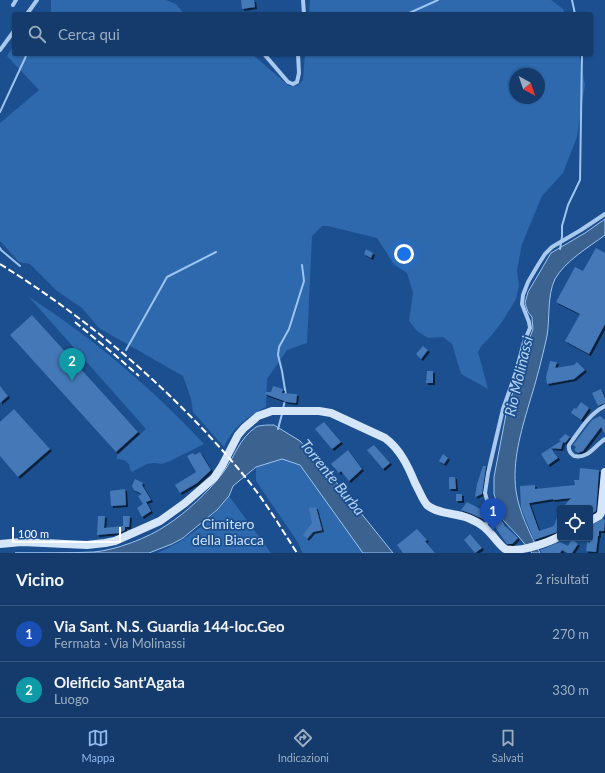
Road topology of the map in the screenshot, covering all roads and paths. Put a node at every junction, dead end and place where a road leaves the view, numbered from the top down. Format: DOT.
graph roads {
  1 [pos="16,0"];
  2 [pos="37,0"];
  3 [pos="303,0"];
  4 [pos="13,5"];
  5 [pos="28,12"];
  6 [pos="304,12"];
  7 [pos="12,34"];
  8 [pos="0,50"];
  9 [pos="266,56"];
  10 [pos="298,56"];
  11 [pos="605,214"];
  12 [pos="605,406"];
  13 [pos="605,439"];
  14 [pos="605,472"];
  15 [pos="602,514"];
  16 [pos="593,519"];
  17 [pos="484,527"];
  18 [pos="557,538"];
  19 [pos="0,544"];
  1 -- 4 [label="street"];
  2 -- 5 [label="street"];
  3 -- 6 [label="street"];
  7 -- 8 [label="street"];
  9 -- 10 [label="street"];
  11 -- 17 [label="street"];
  12 -- 13 [label="street"];
  14 -- 15 [label="main road"];
  15 -- 16 [label="main road"];
  17 -- 18 [label="main road"];
  17 -- 19 [label="main road"];
}
